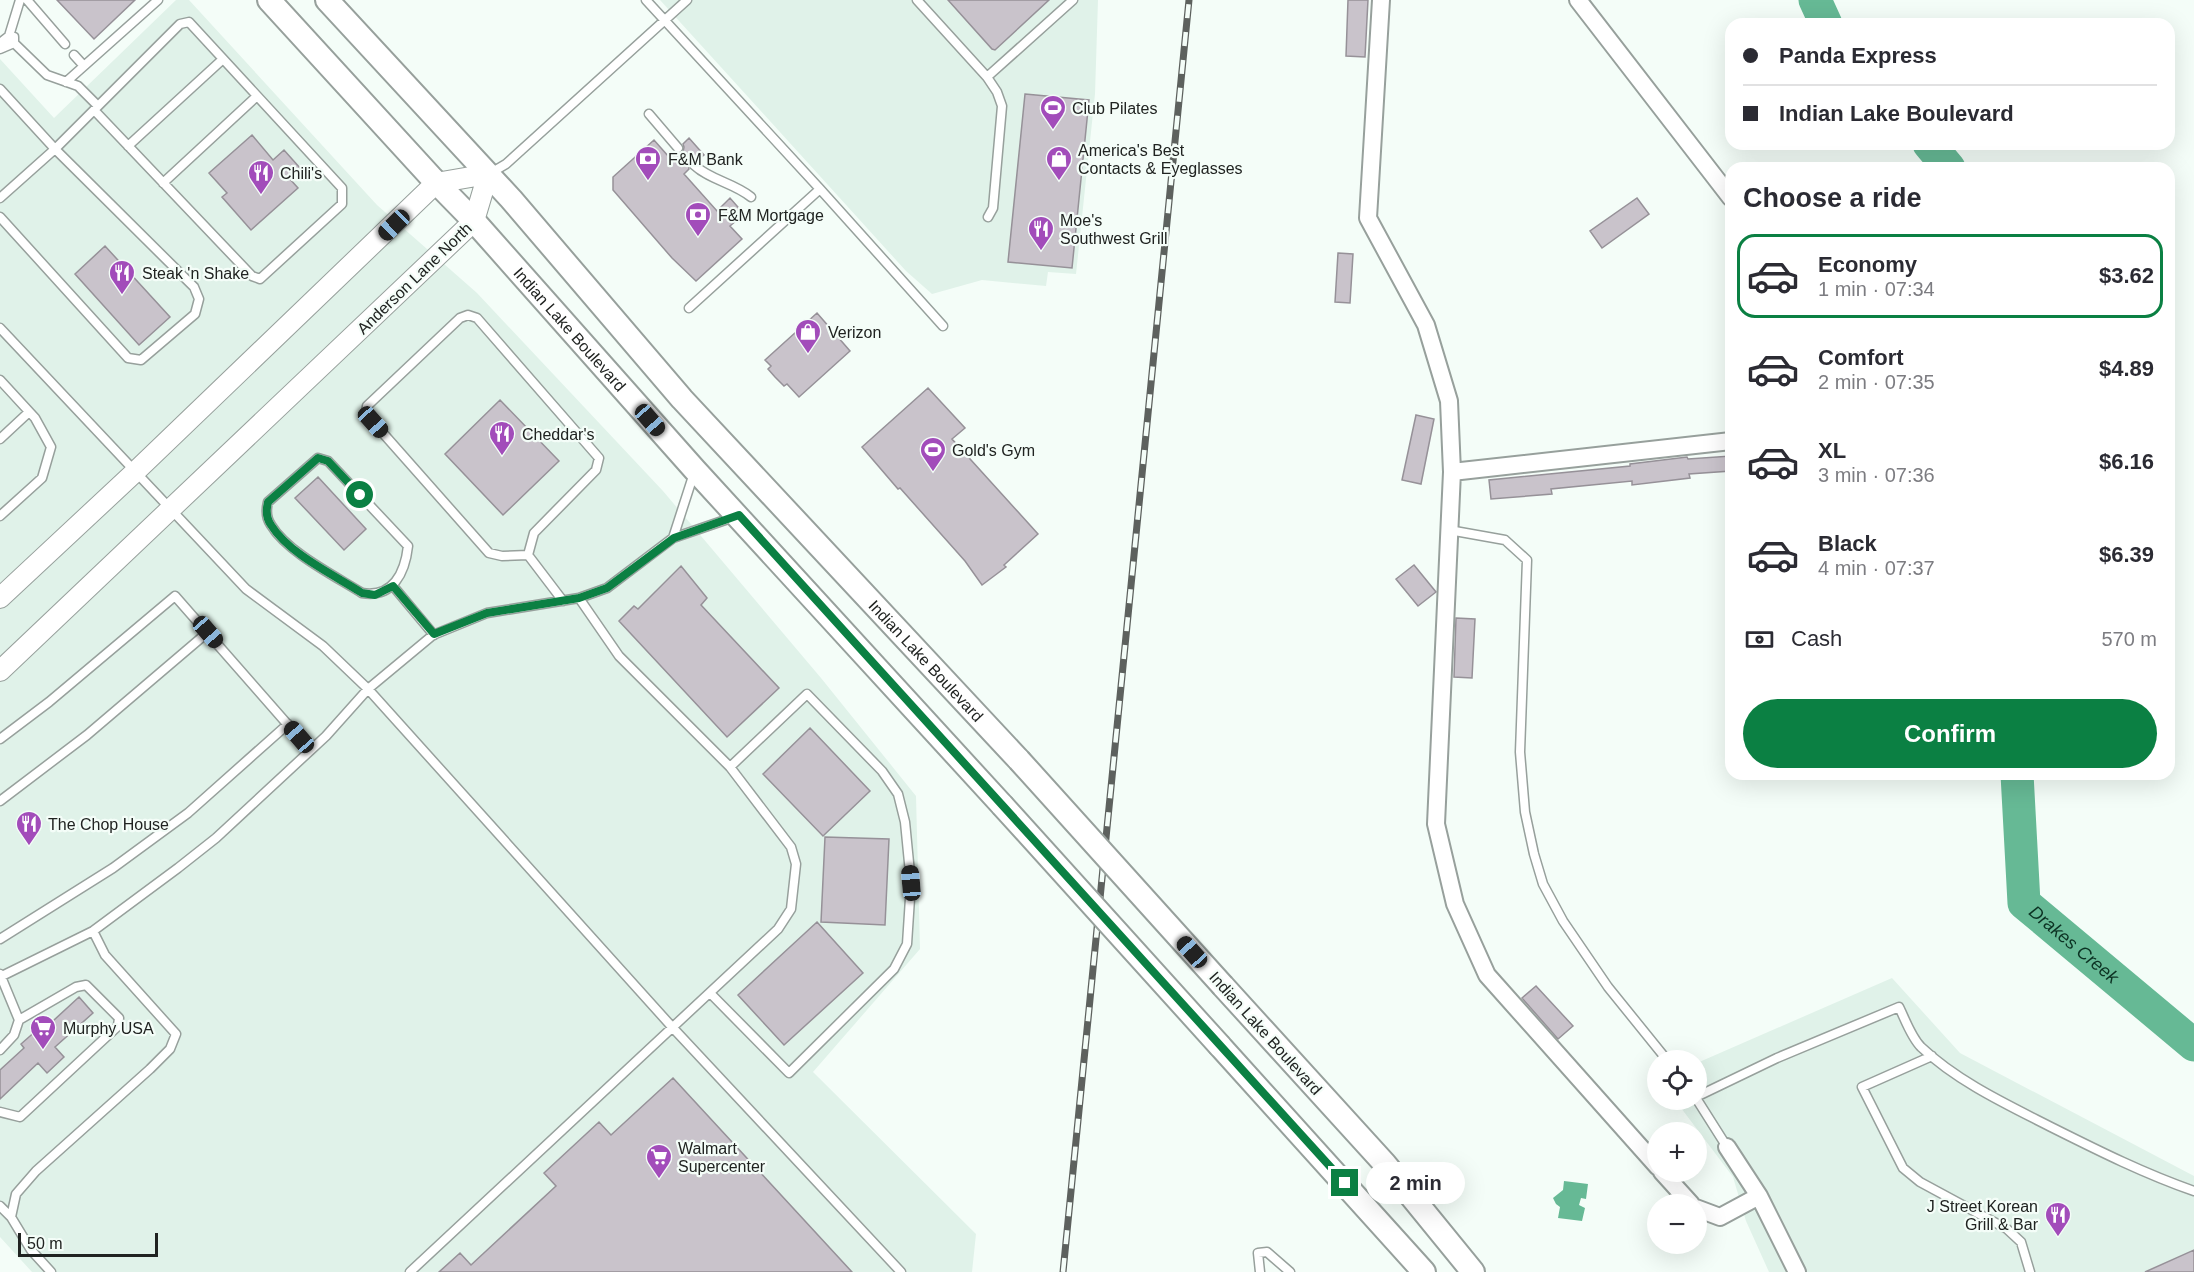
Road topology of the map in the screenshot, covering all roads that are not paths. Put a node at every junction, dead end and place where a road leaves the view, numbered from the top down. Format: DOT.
graph roads {
  1 [pos="20,0"];
  2 [pos="27,0"];
  3 [pos="158,0"];
  4 [pos="269,0"];
  5 [pos="327,0"];
  6 [pos="646,0"];
  7 [pos="687,0"];
  8 [pos="917,0"];
  9 [pos="1073,0"];
  10 [pos="1381,0"];
  11 [pos="1578,0"];
  12 [pos="664,22"];
  13 [pos="12,40"];
  14 [pos="0,43"];
  15 [pos="65,44"];
  16 [pos="0,49"];
  17 [pos="74,55"];
  18 [pos="223,59"];
  19 [pos="84,66"];
  20 [pos="987,77"];
  21 [pos="66,82"];
  22 [pos="0,89"];
  23 [pos="257,96"];
  24 [pos="96,108"];
  25 [pos="649,114"];
  26 [pos="128,146"];
  27 [pos="55,148"];
  28 [pos="678,148"];
  29 [pos="693,165"];
  30 [pos="488,174"];
  31 [pos="164,183"];
  32 [pos="436,183"];
  33 [pos="820,189"];
  34 [pos="1725,190"];
  35 [pos="751,197"];
  36 [pos="0,198"];
  37 [pos="0,217"];
  38 [pos="988,218"];
  39 [pos="474,221"];
  40 [pos="689,308"];
  41 [pos="943,326"];
  42 [pos="0,328"];
  43 [pos="0,380"];
  44 [pos="29,412"];
  45 [pos="0,439"];
  46 [pos="1725,442"];
  47 [pos="695,470"];
  48 [pos="135,472"];
  49 [pos="1452,472"];
  50 [pos="170,508"];
  51 [pos="739,515"];
  52 [pos="0,516"];
  53 [pos="1449,530"];
  54 [pos="674,538"];
  55 [pos="528,555"];
  56 [pos="393,586"];
  57 [pos="0,598"];
  58 [pos="579,598"];
  59 [pos="563,601"];
  60 [pos="208,632"];
  61 [pos="434,634"];
  62 [pos="0,670"];
  63 [pos="368,689"];
  64 [pos="288,724"];
  65 [pos="0,739"];
  66 [pos="310,750"];
  67 [pos="730,767"];
  68 [pos="0,801"];
  69 [pos="93,931"];
  70 [pos="0,939"];
  71 [pos="1,976"];
  72 [pos="710,993"];
  73 [pos="19,1020"];
  74 [pos="673,1028"];
  75 [pos="0,1050"];
  76 [pos="1659,1050"];
  77 [pos="1932,1056"];
  78 [pos="1707,1092"];
  79 [pos="1704,1110"];
  80 [pos="0,1112"];
  81 [pos="1727,1147"];
  82 [pos="1647,1155"];
  83 [pos="1671,1182"];
  84 [pos="2194,1191"];
  85 [pos="1682,1194"];
  86 [pos="1759,1196"];
  87 [pos="0,1206"];
  88 [pos="1707,1212"];
  89 [pos="11,1217"];
  90 [pos="51,1272"];
  91 [pos="410,1272"];
  92 [pos="901,1272"];
  93 [pos="1260,1272"];
  94 [pos="1290,1272"];
  95 [pos="1424,1272"];
  96 [pos="1473,1272"];
  97 [pos="1797,1272"];
  98 [pos="2030,1272"];
  1 -- 13 [label="lane"];
  2 -- 15 [label="lane"];
  3 -- 19 [label="lane"];
  4 -- 32 [label="main road, Indian Lake Boulevard"];
  5 -- 30 [label="main road, Indian Lake Boulevard"];
  6 -- 12 [label="lane"];
  7 -- 12 [label="lane"];
  8 -- 20 [label="lane"];
  9 -- 20 [label="lane"];
  10 -- 49 [label="street"];
  11 -- 34 [label="street"];
  12 -- 30 [label="lane"];
  12 -- 33 [label="lane"];
  13 -- 14 [label="lane"];
  13 -- 16 [label="lane"];
  13 -- 21 [label="lane"];
  17 -- 19 [label="lane"];
  18 -- 23 [label="lane"];
  18 -- 24 [label="lane"];
  18 -- 26 [label="lane"];
  19 -- 21 [label="lane"];
  20 -- 38 [label="lane"];
  21 -- 24 [label="lane"];
  22 -- 27 [label="lane"];
  23 -- 31 [label="lane"];
  23 -- 31 [label="lane"];
  24 -- 26 [label="lane"];
  24 -- 27 [label="lane"];
  25 -- 28 [label="lane"];
  26 -- 31 [label="lane"];
  27 -- 36 [label="lane"];
  27 -- 37 [label="lane"];
  29 -- 35 [label="lane"];
  30 -- 32 [label="street"];
  30 -- 39 [label="street, Anderson Lane North"];
  30 -- 96 [label="main road, Indian Lake Boulevard, bridge"];
  32 -- 39 [label="main road, Indian Lake Boulevard"];
  32 -- 48 [label="street"];
  33 -- 40 [label="lane"];
  33 -- 41 [label="lane"];
  39 -- 47 [label="main road, Indian Lake Boulevard"];
  39 -- 50 [label="street, Anderson Lane North"];
  42 -- 48 [label="lane"];
  43 -- 44 [label="lane"];
  44 -- 45 [label="lane"];
  44 -- 52 [label="lane"];
  46 -- 49 [label="street"];
  47 -- 51 [label="main road, Indian Lake Boulevard"];
  47 -- 54 [label="lane"];
  48 -- 50 [label="lane"];
  48 -- 57 [label="street"];
  49 -- 53 [label="street"];
  50 -- 62 [label="street, Anderson Lane North"];
  50 -- 63 [label="lane"];
  51 -- 54 [label="lane"];
  51 -- 95 [label="main road, Indian Lake Boulevard, bridge"];
  53 -- 76 [label="lane"];
  53 -- 82 [label="street"];
  54 -- 58 [label="lane"];
  55 -- 55 [label="lane"];
  55 -- 59 [label="lane"];
  56 -- 56 [label="lane"];
  56 -- 61 [label="lane"];
  58 -- 59 [label="lane"];
  58 -- 67 [label="lane"];
  59 -- 61 [label="lane"];
  60 -- 64 [label="lane"];
  60 -- 65 [label="lane"];
  60 -- 68 [label="lane"];
  61 -- 63 [label="lane"];
  63 -- 66 [label="lane"];
  63 -- 74 [label="lane"];
  64 -- 66 [label="lane"];
  64 -- 70 [label="lane"];
  66 -- 69 [label="lane"];
  67 -- 72 [label="lane"];
  67 -- 72 [label="lane"];
  69 -- 71 [label="lane"];
  69 -- 89 [label="lane"];
  71 -- 73 [label="lane"];
  72 -- 74 [label="lane"];
  73 -- 75 [label="lane"];
  73 -- 80 [label="lane"];
  74 -- 91 [label="lane"];
  74 -- 92 [label="lane"];
  77 -- 78 [label="lane"];
  77 -- 84 [label="lane"];
  77 -- 98 [label="lane"];
  79 -- 81 [label="lane"];
  81 -- 86 [label="street"];
  83 -- 85 [label="street"];
  86 -- 88 [label="street"];
  86 -- 97 [label="street"];
  87 -- 89 [label="lane"];
  89 -- 90 [label="lane"];
  93 -- 94 [label="lane"];
}
